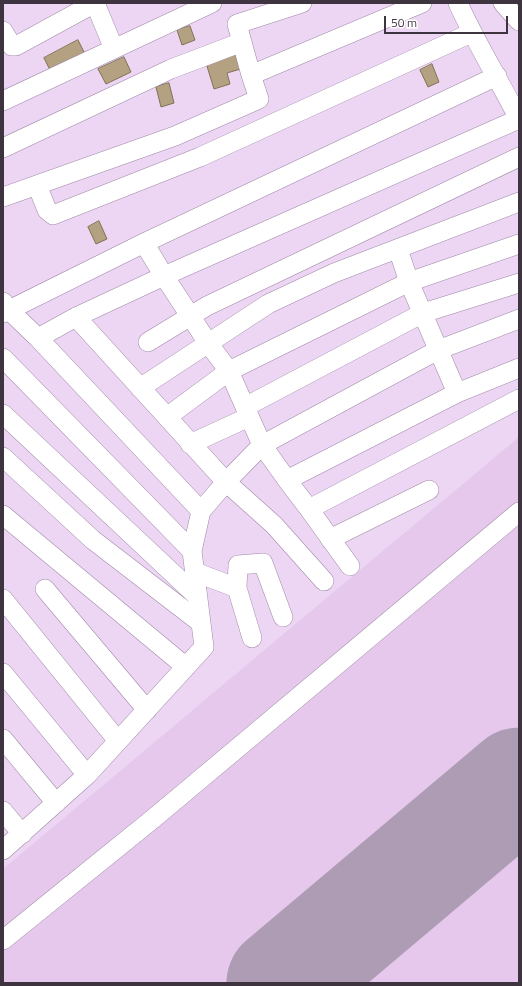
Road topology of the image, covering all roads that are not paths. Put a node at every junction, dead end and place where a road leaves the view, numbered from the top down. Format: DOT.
graph roads {
  1 [pos="95,3"];
  2 [pos="212,3"];
  3 [pos="302,3"];
  4 [pos="422,3"];
  5 [pos="458,3"];
  6 [pos="503,3"];
  7 [pos="519,21"];
  8 [pos="3,31"];
  9 [pos="471,33"];
  10 [pos="242,42"];
  11 [pos="114,49"];
  12 [pos="251,75"];
  13 [pos="496,76"];
  14 [pos="3,101"];
  15 [pos="519,119"];
  16 [pos="3,148"];
  17 [pos="519,157"];
  18 [pos="37,185"];
  19 [pos="3,197"];
  20 [pos="519,202"];
  21 [pos="144,243"];
  22 [pos="519,244"];
  23 [pos="398,249"];
  24 [pos="164,276"];
  25 [pos="409,282"];
  26 [pos="519,283"];
  27 [pos="5,308"];
  28 [pos="423,313"];
  29 [pos="76,317"];
  30 [pos="190,317"];
  31 [pos="519,319"];
  32 [pos="38,338"];
  33 [pos="148,342"];
  34 [pos="208,343"];
  35 [pos="438,350"];
  36 [pos="3,358"];
  37 [pos="519,368"];
  38 [pos="229,371"];
  39 [pos="140,388"];
  40 [pos="458,392"];
  41 [pos="519,399"];
  42 [pos="3,414"];
  43 [pos="167,417"];
  44 [pos="249,417"];
  45 [pos="190,444"];
  46 [pos="262,445"];
  47 [pos="3,457"];
  48 [pos="287,480"];
  49 [pos="226,482"];
  50 [pos="429,490"];
  51 [pos="309,509"];
  52 [pos="201,511"];
  53 [pos="519,512"];
  54 [pos="3,515"];
  55 [pos="330,538"];
  56 [pos="192,550"];
  57 [pos="350,566"];
  58 [pos="195,572"];
  59 [pos="324,581"];
  60 [pos="238,588"];
  61 [pos="44,589"];
  62 [pos="198,597"];
  63 [pos="3,598"];
  64 [pos="283,617"];
  65 [pos="201,623"];
  66 [pos="252,638"];
  67 [pos="186,667"];
  68 [pos="3,673"];
  69 [pos="147,710"];
  70 [pos="3,738"];
  71 [pos="118,741"];
  72 [pos="87,775"];
  73 [pos="56,803"];
  74 [pos="3,811"];
  75 [pos="22,834"];
  76 [pos="3,850"];
  77 [pos="3,940"];
  1 -- 8 [label="street"];
  1 -- 11 [label="street"];
  2 -- 11 [label="street"];
  3 -- 10 [label="street"];
  4 -- 12 [label="street"];
  5 -- 9 [label="street"];
  6 -- 7 [label="street"];
  9 -- 13 [label="street"];
  9 -- 18 [label="street"];
  10 -- 12 [label="street"];
  10 -- 16 [label="street"];
  11 -- 14 [label="street"];
  12 -- 18 [label="street"];
  13 -- 15 [label="street"];
  13 -- 21 [label="street"];
  15 -- 24 [label="street"];
  17 -- 30 [label="street"];
  18 -- 19 [label="street"];
  20 -- 23 [label="street"];
  21 -- 24 [label="street"];
  21 -- 27 [label="street"];
  22 -- 25 [label="street"];
  23 -- 25 [label="street"];
  23 -- 34 [label="street"];
  24 -- 29 [label="street"];
  24 -- 30 [label="street"];
  25 -- 28 [label="street"];
  25 -- 38 [label="street"];
  26 -- 28 [label="street"];
  27 -- 32 [label="street"];
  28 -- 35 [label="street"];
  28 -- 44 [label="street"];
  29 -- 32 [label="street"];
  29 -- 39 [label="street"];
  30 -- 33 [label="street"];
  30 -- 34 [label="street"];
  31 -- 35 [label="street"];
  32 -- 52 [label="street"];
  34 -- 38 [label="street"];
  34 -- 39 [label="street"];
  35 -- 40 [label="street"];
  35 -- 46 [label="street"];
  36 -- 56 [label="street"];
  37 -- 40 [label="street"];
  38 -- 43 [label="street"];
  38 -- 44 [label="street"];
  39 -- 43 [label="street"];
  40 -- 48 [label="street"];
  41 -- 51 [label="street"];
  42 -- 62 [label="street"];
  43 -- 45 [label="street"];
  44 -- 45 [label="street"];
  44 -- 46 [label="street"];
  45 -- 49 [label="street"];
  46 -- 48 [label="street"];
  46 -- 49 [label="street"];
  47 -- 65 [label="street"];
  48 -- 51 [label="street"];
  49 -- 52 [label="street"];
  49 -- 59 [label="street"];
  50 -- 55 [label="street"];
  51 -- 55 [label="street"];
  52 -- 56 [label="street"];
  53 -- 77 [label="street"];
  54 -- 67 [label="street"];
  55 -- 57 [label="street"];
  56 -- 58 [label="street"];
  58 -- 60 [label="street"];
  58 -- 62 [label="street"];
  60 -- 64 [label="street"];
  60 -- 66 [label="street"];
  61 -- 69 [label="street"];
  62 -- 65 [label="street"];
  63 -- 71 [label="street"];
  65 -- 67 [label="street"];
  67 -- 69 [label="street"];
  68 -- 72 [label="street"];
  69 -- 71 [label="street"];
  70 -- 73 [label="street"];
  71 -- 72 [label="street"];
  72 -- 73 [label="street"];
  73 -- 75 [label="street"];
  74 -- 75 [label="street"];
  75 -- 76 [label="street"];
}
